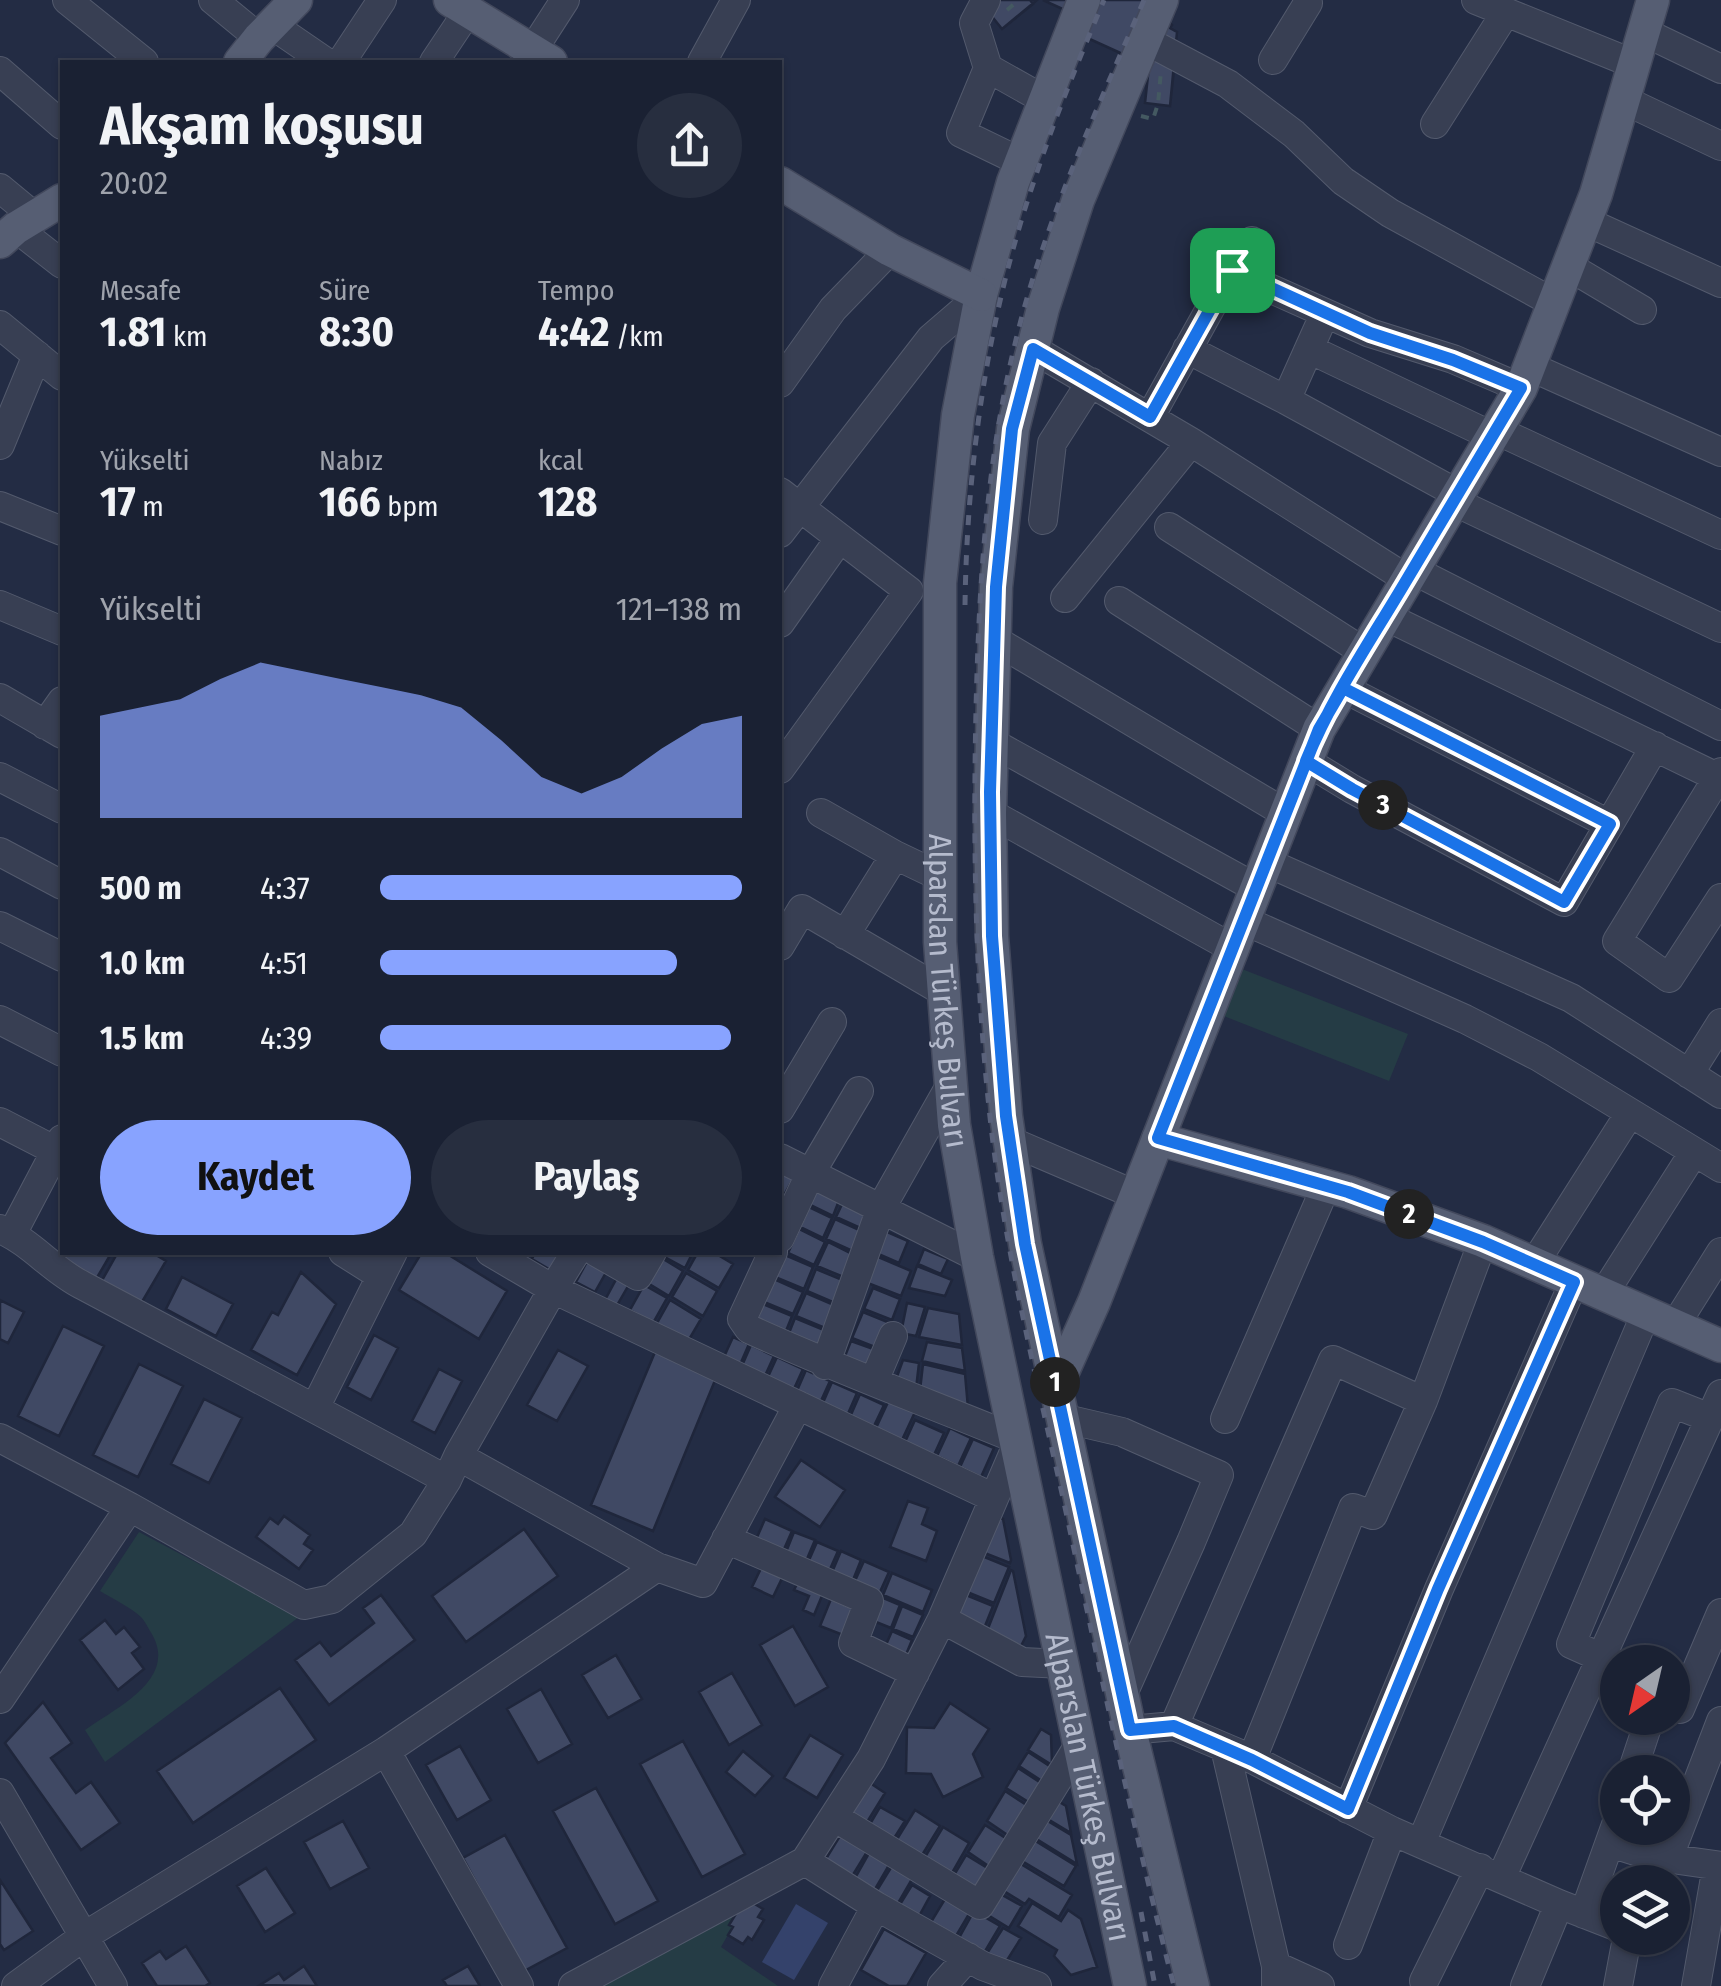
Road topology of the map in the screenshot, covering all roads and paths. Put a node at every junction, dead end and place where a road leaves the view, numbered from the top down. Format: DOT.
graph roads {
  1 [pos="67,0"];
  2 [pos="214,0"];
  3 [pos="296,0"];
  4 [pos="382,0"];
  5 [pos="565,0"];
  6 [pos="736,0"];
  7 [pos="986,0"];
  8 [pos="1084,0"];
  9 [pos="1162,0"];
  10 [pos="1476,0"];
  11 [pos="1654,0"];
  12 [pos="1313,1"];
  13 [pos="459,4"];
  14 [pos="1506,12"];
  15 [pos="1644,32"];
  16 [pos="257,42"];
  17 [pos="1154,48"];
  18 [pos="536,59"];
  19 [pos="142,60"];
  20 [pos="319,60"];
  21 [pos="341,60"];
  22 [pos="435,60"];
  23 [pos="703,60"];
  24 [pos="1274,60"];
  25 [pos="1634,64"];
  26 [pos="988,68"];
  27 [pos="1721,69"];
  28 [pos="0,71"];
  29 [pos="1045,100"];
  30 [pos="1624,100"];
  31 [pos="1158,104"];
  32 [pos="60,124"];
  33 [pos="1435,124"];
  34 [pos="1721,146"];
  35 [pos="1020,162"];
  36 [pos="0,188"];
  37 [pos="783,190"];
  38 [pos="1586,221"];
  39 [pos="28,222"];
  40 [pos="1252,241"];
  41 [pos="890,250"];
  42 [pos="60,262"];
  43 [pos="1568,266"];
  44 [pos="1232,270"];
  45 [pos="1721,283"];
  46 [pos="980,296"];
  47 [pos="1554,303"];
  48 [pos="1642,310"];
  49 [pos="1325,313"];
  50 [pos="0,326"];
  51 [pos="1033,349"];
  52 [pos="1187,349"];
  53 [pos="1309,349"];
  54 [pos="37,355"];
  55 [pos="60,374"];
  56 [pos="1525,377"];
  57 [pos="782,380"];
  58 [pos="1092,382"];
  59 [pos="1286,400"];
  60 [pos="1150,417"];
  61 [pos="1494,433"];
  62 [pos="1191,442"];
  63 [pos="0,445"];
  64 [pos="1721,452"];
  65 [pos="1456,498"];
  66 [pos="790,499"];
  67 [pos="0,506"];
  68 [pos="1043,520"];
  69 [pos="782,526"];
  70 [pos="1168,527"];
  71 [pos="60,529"];
  72 [pos="1721,535"];
  73 [pos="840,538"];
  74 [pos="1410,575"];
  75 [pos="924,593"];
  76 [pos="1064,598"];
  77 [pos="1119,601"];
  78 [pos="0,605"];
  79 [pos="1385,616"];
  80 [pos="782,620"];
  81 [pos="1721,628"];
  82 [pos="60,630"];
  83 [pos="994,640"];
  84 [pos="1364,652"];
  85 [pos="1343,688"];
  86 [pos="0,698"];
  87 [pos="1721,726"];
  88 [pos="1319,729"];
  89 [pos="54,730"];
  90 [pos="991,742"];
  91 [pos="1655,746"];
  92 [pos="1306,761"];
  93 [pos="782,766"];
  94 [pos="1720,776"];
  95 [pos="0,777"];
  96 [pos="60,808"];
  97 [pos="990,813"];
  98 [pos="1285,813"];
  99 [pos="822,814"];
  100 [pos="1610,824"];
  101 [pos="0,852"];
  102 [pos="895,855"];
  103 [pos="1261,875"];
  104 [pos="939,876"];
  105 [pos="60,883"];
  106 [pos="1721,898"];
  107 [pos="0,926"];
  108 [pos="1238,934"];
  109 [pos="845,935"];
  110 [pos="782,943"];
  111 [pos="60,956"];
  112 [pos="944,992"];
  113 [pos="0,1020"];
  114 [pos="832,1022"];
  115 [pos="1721,1024"];
  116 [pos="60,1051"];
  117 [pos="1688,1074"];
  118 [pos="950,1086"];
  119 [pos="858,1091"];
  120 [pos="1721,1094"];
  121 [pos="782,1106"];
  122 [pos="1630,1113"];
  123 [pos="0,1122"];
  124 [pos="1158,1138"];
  125 [pos="1010,1141"];
  126 [pos="59,1145"];
  127 [pos="1694,1152"];
  128 [pos="782,1159"];
  129 [pos="1721,1168"];
  130 [pos="810,1174"];
  131 [pos="1326,1186"];
  132 [pos="1136,1195"];
  133 [pos="881,1208"];
  134 [pos="6,1232"];
  135 [pos="782,1234"];
  136 [pos="1483,1242"];
  137 [pos="1721,1252"];
  138 [pos="353,1255"];
  139 [pos="495,1255"];
  140 [pos="574,1255"];
  141 [pos="601,1255"];
  142 [pos="650,1255"];
  143 [pos="772,1255"];
  144 [pos="977,1257"];
  145 [pos="387,1264"];
  146 [pos="1534,1264"];
  147 [pos="1588,1288"];
  148 [pos="553,1289"];
  149 [pos="1660,1320"];
  150 [pos="893,1336"];
  151 [pos="1718,1340"];
  152 [pos="825,1365"];
  153 [pos="874,1381"];
  154 [pos="1423,1401"];
  155 [pos="1059,1402"];
  156 [pos="798,1405"];
  157 [pos="1715,1406"];
  158 [pos="315,1408"];
  159 [pos="1225,1419"];
  160 [pos="0,1438"];
  161 [pos="1015,1441"];
  162 [pos="452,1468"];
  163 [pos="994,1498"];
  164 [pos="130,1507"];
  165 [pos="726,1539"];
  166 [pos="657,1566"];
  167 [pos="1721,1613"];
  168 [pos="942,1620"];
  169 [pos="1605,1645"];
  170 [pos="1600,1657"];
  171 [pos="1063,1664"];
  172 [pos="915,1673"];
  173 [pos="1690,1686"];
  174 [pos="1122,1696"];
  175 [pos="0,1699"];
  176 [pos="1721,1721"];
  177 [pos="1174,1726"];
  178 [pos="1130,1730"];
  179 [pos="1079,1745"];
  180 [pos="1224,1748"];
  181 [pos="386,1751"];
  182 [pos="1252,1760"];
  183 [pos="0,1793"];
  184 [pos="1348,1809"];
  185 [pos="834,1817"];
  186 [pos="1392,1830"];
  187 [pos="1421,1843"];
  188 [pos="1606,1845"];
  189 [pos="1630,1845"];
  190 [pos="805,1861"];
  191 [pos="1653,1865"];
  192 [pos="1654,1865"];
  193 [pos="1690,1866"];
  194 [pos="1719,1866"];
  195 [pos="1491,1873"];
  196 [pos="876,1906"];
  197 [pos="1572,1909"];
  198 [pos="1600,1920"];
  199 [pos="83,1937"];
  200 [pos="1348,1944"];
  201 [pos="1624,1955"];
  202 [pos="968,1957"];
  203 [pos="1276,1976"];
  204 [pos="1424,1981"];
  205 [pos="16,1986"];
  206 [pos="114,1986"];
  207 [pos="519,1986"];
  208 [pos="573,1986"];
  209 [pos="834,1986"];
  210 [pos="942,1986"];
  211 [pos="1037,1986"];
  212 [pos="1130,1986"];
  213 [pos="1193,1986"];
  214 [pos="1320,1986"];
  215 [pos="1526,1986"];
  216 [pos="1618,1986"];
  217 [pos="1696,1986"];
  1 -- 19 [label="street"];
  2 -- 16 [label="street"];
  3 -- 16 [label="main road"];
  4 -- 21 [label="street"];
  5 -- 18 [label="street"];
  6 -- 23 [label="street"];
  7 -- 26 [label="street"];
  8 -- 29 [label="main road, Alparslan Türkeş Bulvarı"];
  9 -- 17 [label="main road, Alparslan Türkeş Bulvarı"];
  10 -- 14 [label="street"];
  11 -- 15 [label="main road"];
  12 -- 24 [label="street"];
  13 -- 18 [label="main road"];
  13 -- 22 [label="street"];
  14 -- 25 [label="street"];
  14 -- 33 [label="street"];
  15 -- 25 [label="main road"];
  15 -- 27 [label="street"];
  16 -- 20 [label="street"];
  17 -- 31 [label="path"];
  17 -- 47 [label="street"];
  17 -- 51 [label="main road, Alparslan Türkeş Bulvarı"];
  25 -- 30 [label="main road"];
  26 -- 29 [label="street"];
  26 -- 35 [label="street"];
  28 -- 32 [label="street"];
  29 -- 35 [label="main road, Alparslan Türkeş Bulvarı"];
  30 -- 34 [label="street"];
  30 -- 38 [label="main road"];
  35 -- 46 [label="main road, Alparslan Türkeş Bulvarı"];
  36 -- 39 [label="street"];
  37 -- 41 [label="main road"];
  38 -- 43 [label="main road"];
  38 -- 45 [label="street"];
  39 -- 42 [label="street"];
  40 -- 44 [label="street"];
  41 -- 46 [label="main road"];
  41 -- 57 [label="street"];
  43 -- 47 [label="main road"];
  43 -- 48 [label="street"];
  44 -- 49 [label="street"];
  44 -- 52 [label="street"];
  46 -- 66 [label="street"];
  46 -- 75 [label="main road, Alparslan Türkeş Bulvarı"];
  47 -- 56 [label="main road"];
  49 -- 53 [label="street"];
  49 -- 56 [label="street"];
  50 -- 54 [label="street"];
  51 -- 58 [label="street"];
  51 -- 83 [label="main road, Alparslan Türkeş Bulvarı"];
  52 -- 59 [label="street"];
  52 -- 60 [label="street"];
  53 -- 59 [label="street"];
  53 -- 61 [label="street"];
  54 -- 55 [label="street"];
  54 -- 63 [label="street"];
  56 -- 61 [label="main road"];
  56 -- 64 [label="street"];
  58 -- 60 [label="street"];
  58 -- 68 [label="street"];
  59 -- 65 [label="street"];
  60 -- 62 [label="street"];
  61 -- 65 [label="main road"];
  61 -- 72 [label="street"];
  62 -- 74 [label="street"];
  62 -- 76 [label="street"];
  65 -- 74 [label="main road"];
  65 -- 81 [label="street"];
  66 -- 69 [label="street"];
  66 -- 73 [label="street"];
  67 -- 71 [label="street"];
  70 -- 84 [label="street"];
  73 -- 75 [label="street"];
  73 -- 80 [label="street"];
  74 -- 79 [label="main road"];
  74 -- 87 [label="street"];
  75 -- 93 [label="street"];
  75 -- 104 [label="main road, Alparslan Türkeş Bulvarı"];
  77 -- 88 [label="street"];
  78 -- 82 [label="street"];
  79 -- 84 [label="main road"];
  79 -- 91 [label="street"];
  83 -- 90 [label="main road, Alparslan Türkeş Bulvarı"];
  83 -- 98 [label="street"];
  84 -- 85 [label="main road"];
  85 -- 88 [label="main road"];
  85 -- 100 [label="street"];
  86 -- 89 [label="street"];
  88 -- 92 [label="main road"];
  90 -- 97 [label="main road, Alparslan Türkeş Bulvarı"];
  90 -- 103 [label="street"];
  91 -- 94 [label="street"];
  91 -- 100 [label="street"];
  92 -- 98 [label="main road"];
  92 -- 100 [label="street"];
  94 -- 106 [label="street"];
  95 -- 96 [label="street"];
  97 -- 108 [label="street"];
  97 -- 125 [label="main road, Alparslan Türkeş Bulvarı"];
  98 -- 103 [label="main road"];
  99 -- 102 [label="street"];
  101 -- 105 [label="street"];
  102 -- 104 [label="street"];
  102 -- 109 [label="street"];
  103 -- 108 [label="main road"];
  103 -- 117 [label="street"];
  104 -- 112 [label="main road, Alparslan Türkeş Bulvarı"];
  107 -- 111 [label="street"];
  108 -- 122 [label="street"];
  108 -- 124 [label="main road"];
  109 -- 110 [label="street"];
  109 -- 112 [label="street"];
  112 -- 118 [label="main road, Alparslan Türkeş Bulvarı"];
  113 -- 116 [label="street"];
  114 -- 121 [label="street"];
  115 -- 117 [label="street"];
  117 -- 120 [label="street"];
  118 -- 133 [label="street"];
  118 -- 144 [label="main road, Alparslan Türkeş Bulvarı"];
  119 -- 130 [label="street"];
  122 -- 127 [label="street"];
  122 -- 146 [label="street"];
  123 -- 126 [label="street"];
  124 -- 131 [label="main road"];
  124 -- 132 [label="main road"];
  125 -- 132 [label="street"];
  125 -- 155 [label="main road, Alparslan Türkeş Bulvarı"];
  126 -- 134 [label="street"];
  127 -- 129 [label="street"];
  127 -- 147 [label="street"];
  128 -- 130 [label="street"];
  130 -- 133 [label="street"];
  130 -- 135 [label="street"];
  131 -- 136 [label="main road"];
  131 -- 159 [label="street"];
  132 -- 155 [label="main road"];
  133 -- 144 [label="street"];
  133 -- 152 [label="street"];
  134 -- 158 [label="street"];
  136 -- 146 [label="main road"];
  136 -- 154 [label="street"];
  137 -- 149 [label="street"];
  138 -- 145 [label="street"];
  139 -- 148 [label="street"];
  140 -- 148 [label="street"];
  141 -- 142 [label="street"];
  143 -- 152 [label="street"];
  144 -- 161 [label="main road, Alparslan Türkeş Bulvarı"];
  145 -- 158 [label="street"];
  146 -- 147 [label="main road"];
  147 -- 149 [label="main road"];
  147 -- 184 [label="street"];
  148 -- 156 [label="street"];
  148 -- 162 [label="street"];
  149 -- 151 [label="main road"];
  149 -- 187 [label="street"];
  150 -- 153 [label="street"];
  152 -- 153 [label="street"];
  153 -- 161 [label="street"];
  154 -- 177 [label="street"];
  154 -- 182 [label="street"];
  155 -- 174 [label="main road, Alparslan Türkeş Bulvarı"];
  155 -- 174 [label="street"];
  156 -- 163 [label="street"];
  156 -- 165 [label="street"];
  157 -- 169 [label="street"];
  157 -- 170 [label="street"];
  158 -- 162 [label="street"];
  160 -- 164 [label="street"];
  161 -- 163 [label="street"];
  161 -- 171 [label="main road, Alparslan Türkeş Bulvarı"];
  162 -- 164 [label="street"];
  162 -- 166 [label="street"];
  163 -- 168 [label="street"];
  164 -- 175 [label="street"];
  165 -- 166 [label="street"];
  165 -- 172 [label="street"];
  166 -- 181 [label="street"];
  167 -- 173 [label="street"];
  168 -- 171 [label="street"];
  168 -- 172 [label="street"];
  170 -- 195 [label="street"];
  171 -- 179 [label="main road, Alparslan Türkeş Bulvarı"];
  172 -- 185 [label="street"];
  174 -- 178 [label="main road, Alparslan Türkeş Bulvarı"];
  176 -- 192 [label="street"];
  177 -- 178 [label="street"];
  177 -- 180 [label="street"];
  178 -- 213 [label="main road, Alparslan Türkeş Bulvarı"];
  179 -- 185 [label="street"];
  179 -- 212 [label="main road, Alparslan Türkeş Bulvarı"];
  180 -- 182 [label="street"];
  180 -- 203 [label="street"];
  181 -- 199 [label="street"];
  181 -- 207 [label="street"];
  182 -- 184 [label="street"];
  183 -- 199 [label="street"];
  184 -- 186 [label="street"];
  185 -- 190 [label="street"];
  186 -- 187 [label="street"];
  186 -- 200 [label="street"];
  187 -- 195 [label="street"];
  188 -- 197 [label="street"];
  189 -- 191 [label="street"];
  190 -- 196 [label="street"];
  190 -- 208 [label="street"];
  193 -- 194 [label="street"];
  194 -- 217 [label="street"];
  195 -- 197 [label="street"];
  195 -- 204 [label="street"];
  196 -- 202 [label="street"];
  196 -- 209 [label="street"];
  197 -- 198 [label="street"];
  197 -- 215 [label="street"];
  199 -- 205 [label="street"];
  199 -- 206 [label="street"];
  201 -- 216 [label="street"];
  202 -- 210 [label="street"];
  202 -- 211 [label="street"];
  203 -- 214 [label="street"];
}
